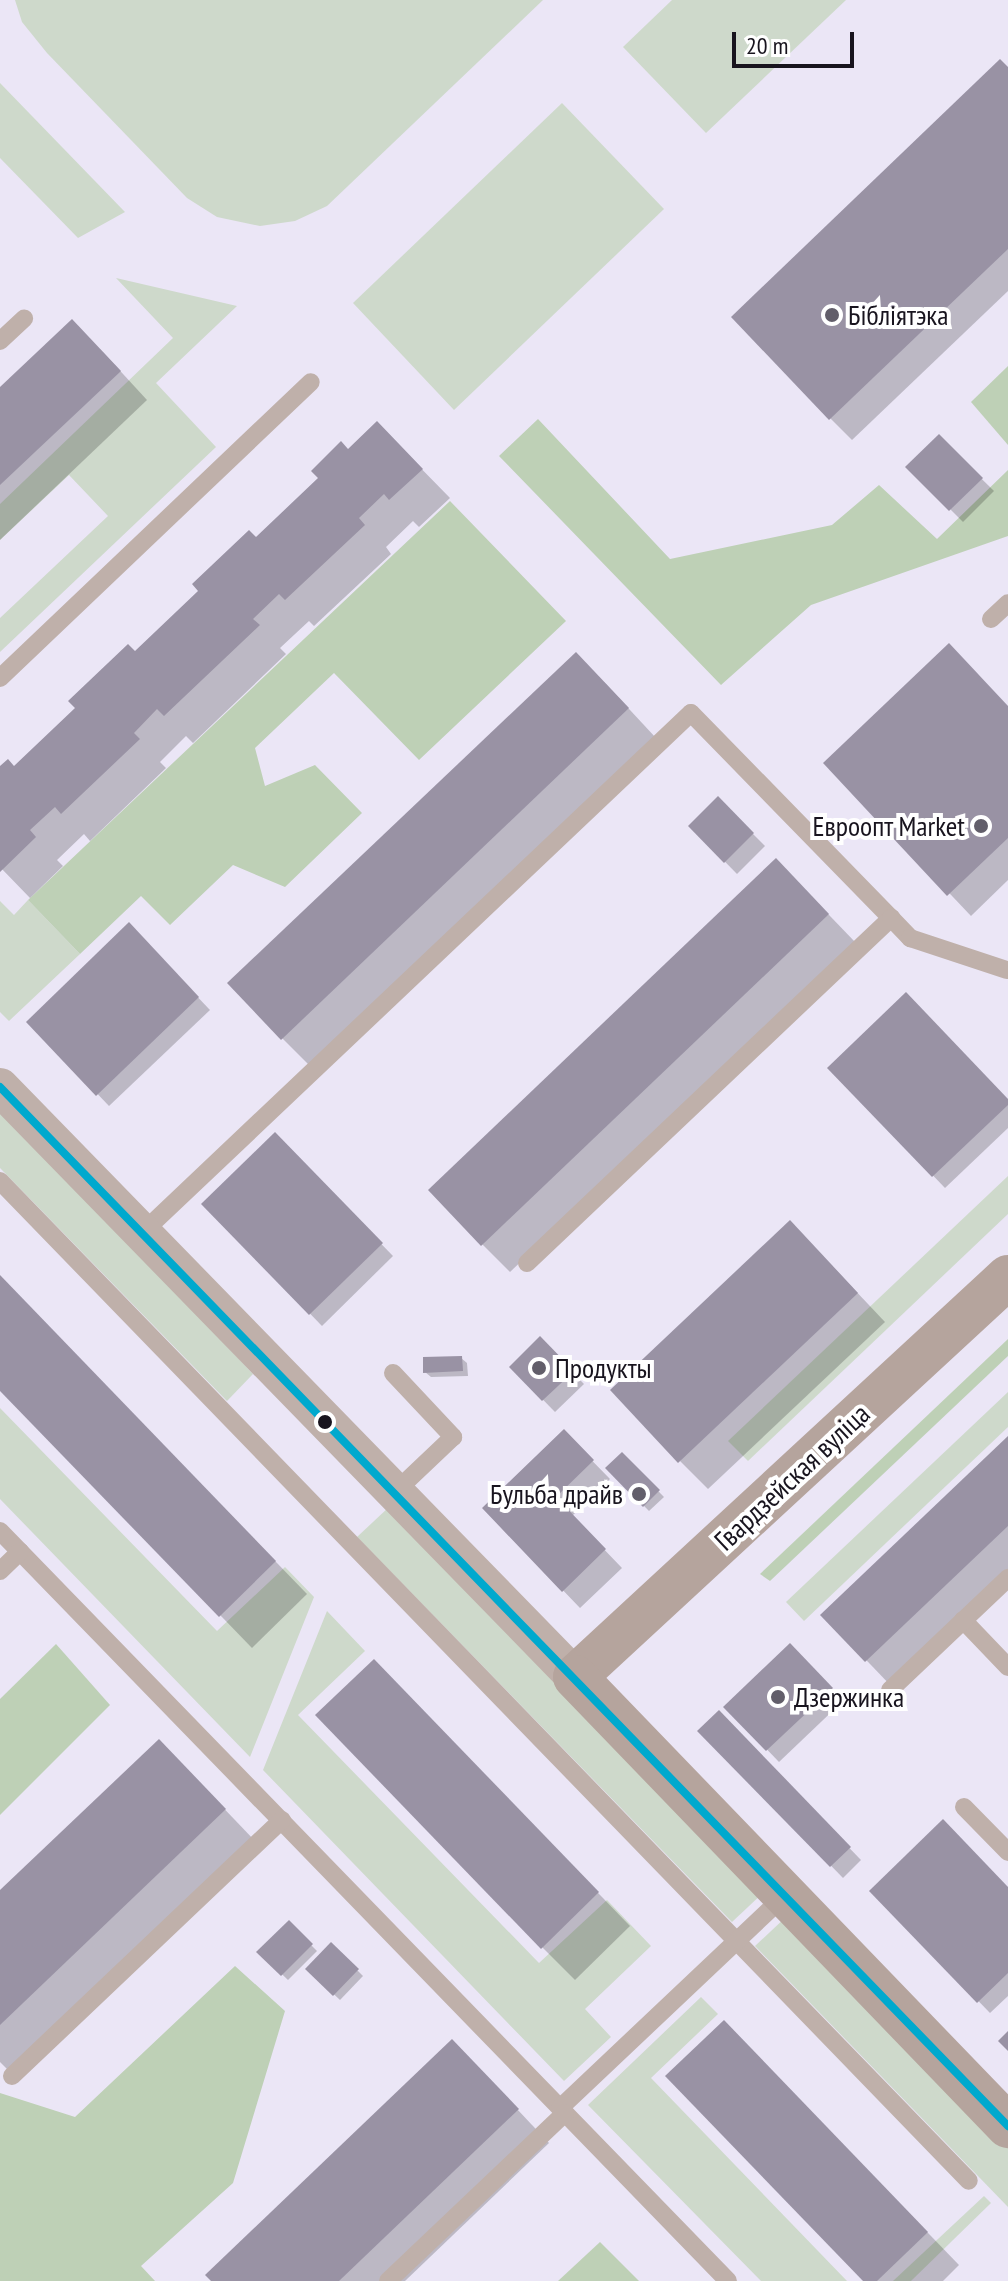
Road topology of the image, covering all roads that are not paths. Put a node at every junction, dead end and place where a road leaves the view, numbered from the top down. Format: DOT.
graph roads {
  1 [pos="24,319"];
  2 [pos="0,341"];
  3 [pos="311,382"];
  4 [pos="1008,603"];
  5 [pos="991,619"];
  6 [pos="0,678"];
  7 [pos="891,918"];
  8 [pos="1008,970"];
  9 [pos="0,1087"];
  10 [pos="0,1181"];
  11 [pos="142,1233"];
  12 [pos="527,1263"];
  13 [pos="1008,1277"];
  14 [pos="393,1373"];
  15 [pos="394,1493"];
  16 [pos="0,1531"];
  17 [pos="20,1552"];
  18 [pos="0,1571"];
  19 [pos="1008,1578"];
  20 [pos="963,1620"];
  21 [pos="1008,1667"];
  22 [pos="575,1677"];
  23 [pos="890,1690"];
  24 [pos="964,1807"];
  25 [pos="282,1820"];
  26 [pos="1008,1852"];
  27 [pos="784,1896"];
  28 [pos="737,1941"];
  29 [pos="12,2076"];
  30 [pos="562,2110"];
  31 [pos="1008,2126"];
  32 [pos="969,2181"];
  33 [pos="388,2281"];
  34 [pos="728,2281"];
  1 -- 2 [label="lane"];
  3 -- 6 [label="lane"];
  4 -- 5 [label="lane"];
  7 -- 8 [label="lane"];
  7 -- 11 [label="lane"];
  7 -- 12 [label="lane"];
  9 -- 11 [label="street"];
  10 -- 28 [label="lane"];
  11 -- 15 [label="street"];
  13 -- 22 [label="main road, Гвардзейская вуліца"];
  14 -- 15 [label="lane"];
  15 -- 22 [label="street"];
  16 -- 17 [label="lane"];
  17 -- 18 [label="lane"];
  17 -- 25 [label="lane"];
  19 -- 20 [label="lane"];
  20 -- 21 [label="lane"];
  20 -- 23 [label="lane"];
  22 -- 27 [label="main road"];
  24 -- 26 [label="lane"];
  25 -- 29 [label="lane"];
  25 -- 30 [label="lane"];
  27 -- 28 [label="lane"];
  27 -- 31 [label="main road"];
  28 -- 30 [label="lane"];
  28 -- 32 [label="lane"];
  30 -- 33 [label="lane"];
  30 -- 34 [label="lane"];
}
